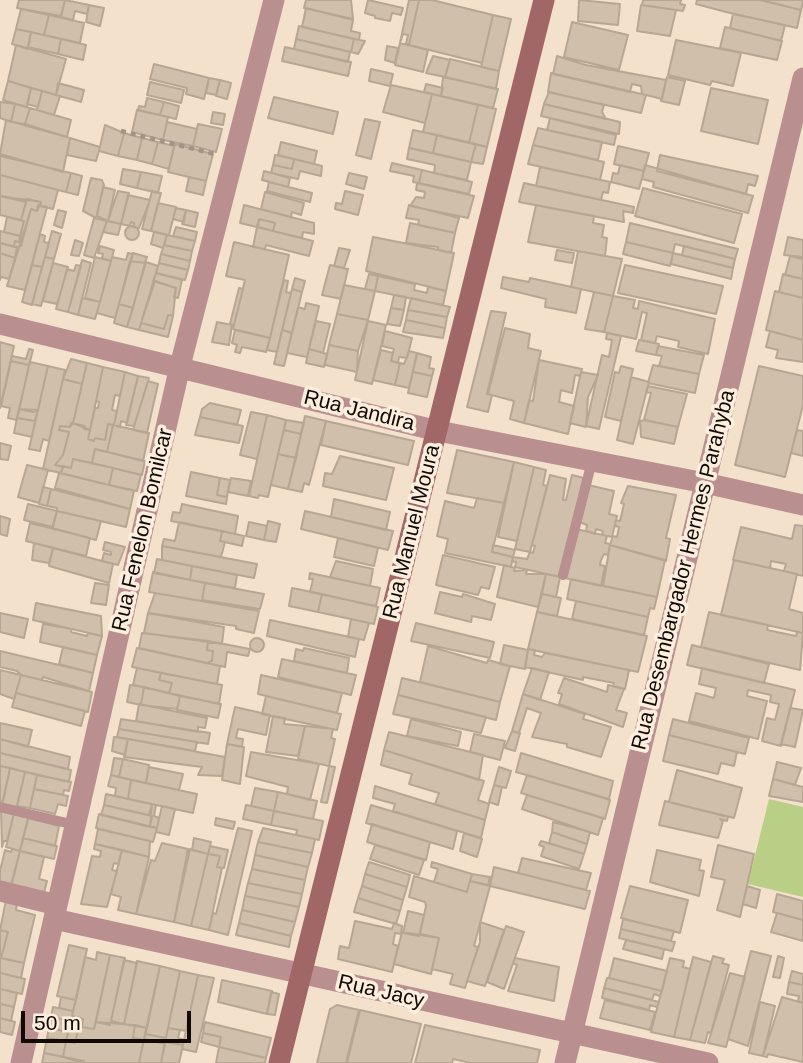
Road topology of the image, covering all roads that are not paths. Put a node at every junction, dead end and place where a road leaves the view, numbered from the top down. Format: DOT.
graph roads {
  1 [pos="274,0"];
  2 [pos="544,0"];
  3 [pos="803,78"];
  4 [pos="0,324"];
  5 [pos="180,366"];
  6 [pos="438,431"];
  7 [pos="592,461"];
  8 [pos="705,483"];
  9 [pos="803,505"];
  10 [pos="564,575"];
  11 [pos="0,807"];
  12 [pos="75,825"];
  13 [pos="0,891"];
  14 [pos="55,912"];
  15 [pos="300,974"];
  16 [pos="572,1034"];
  17 [pos="21,1063"];
  18 [pos="279,1063"];
  19 [pos="565,1063"];
  20 [pos="708,1063"];
  1 -- 5 [label="street, Rua Fenelon Bomilcar"];
  2 -- 6 [label="street, Rua Manuel Moura"];
  3 -- 8 [label="street, Rua Desembargador Hermes Parahyba"];
  4 -- 5 [label="street, Rua Jandira"];
  5 -- 6 [label="street, Rua Jandira"];
  5 -- 12 [label="street, Rua Fenelon Bomilcar"];
  6 -- 7 [label="street, Rua Jandira"];
  6 -- 15 [label="street, Rua Manuel Moura"];
  7 -- 8 [label="street, Rua Jandira"];
  7 -- 10 [label="lane"];
  8 -- 9 [label="street, Rua Jandira"];
  8 -- 16 [label="street, Rua Desembargador Hermes Parahyba"];
  11 -- 12 [label="lane"];
  12 -- 14 [label="street, Rua Fenelon Bomilcar"];
  13 -- 14 [label="street, Rua Jacy"];
  14 -- 15 [label="street, Rua Jacy"];
  14 -- 17 [label="street, Rua Fenelon Bomilcar"];
  15 -- 16 [label="street, Rua Jacy"];
  15 -- 18 [label="street, Rua Manuel Moura"];
  16 -- 19 [label="street, Rua Desembargador Hermes Parahyba"];
  16 -- 20 [label="street, Rua Jacy"];
}
